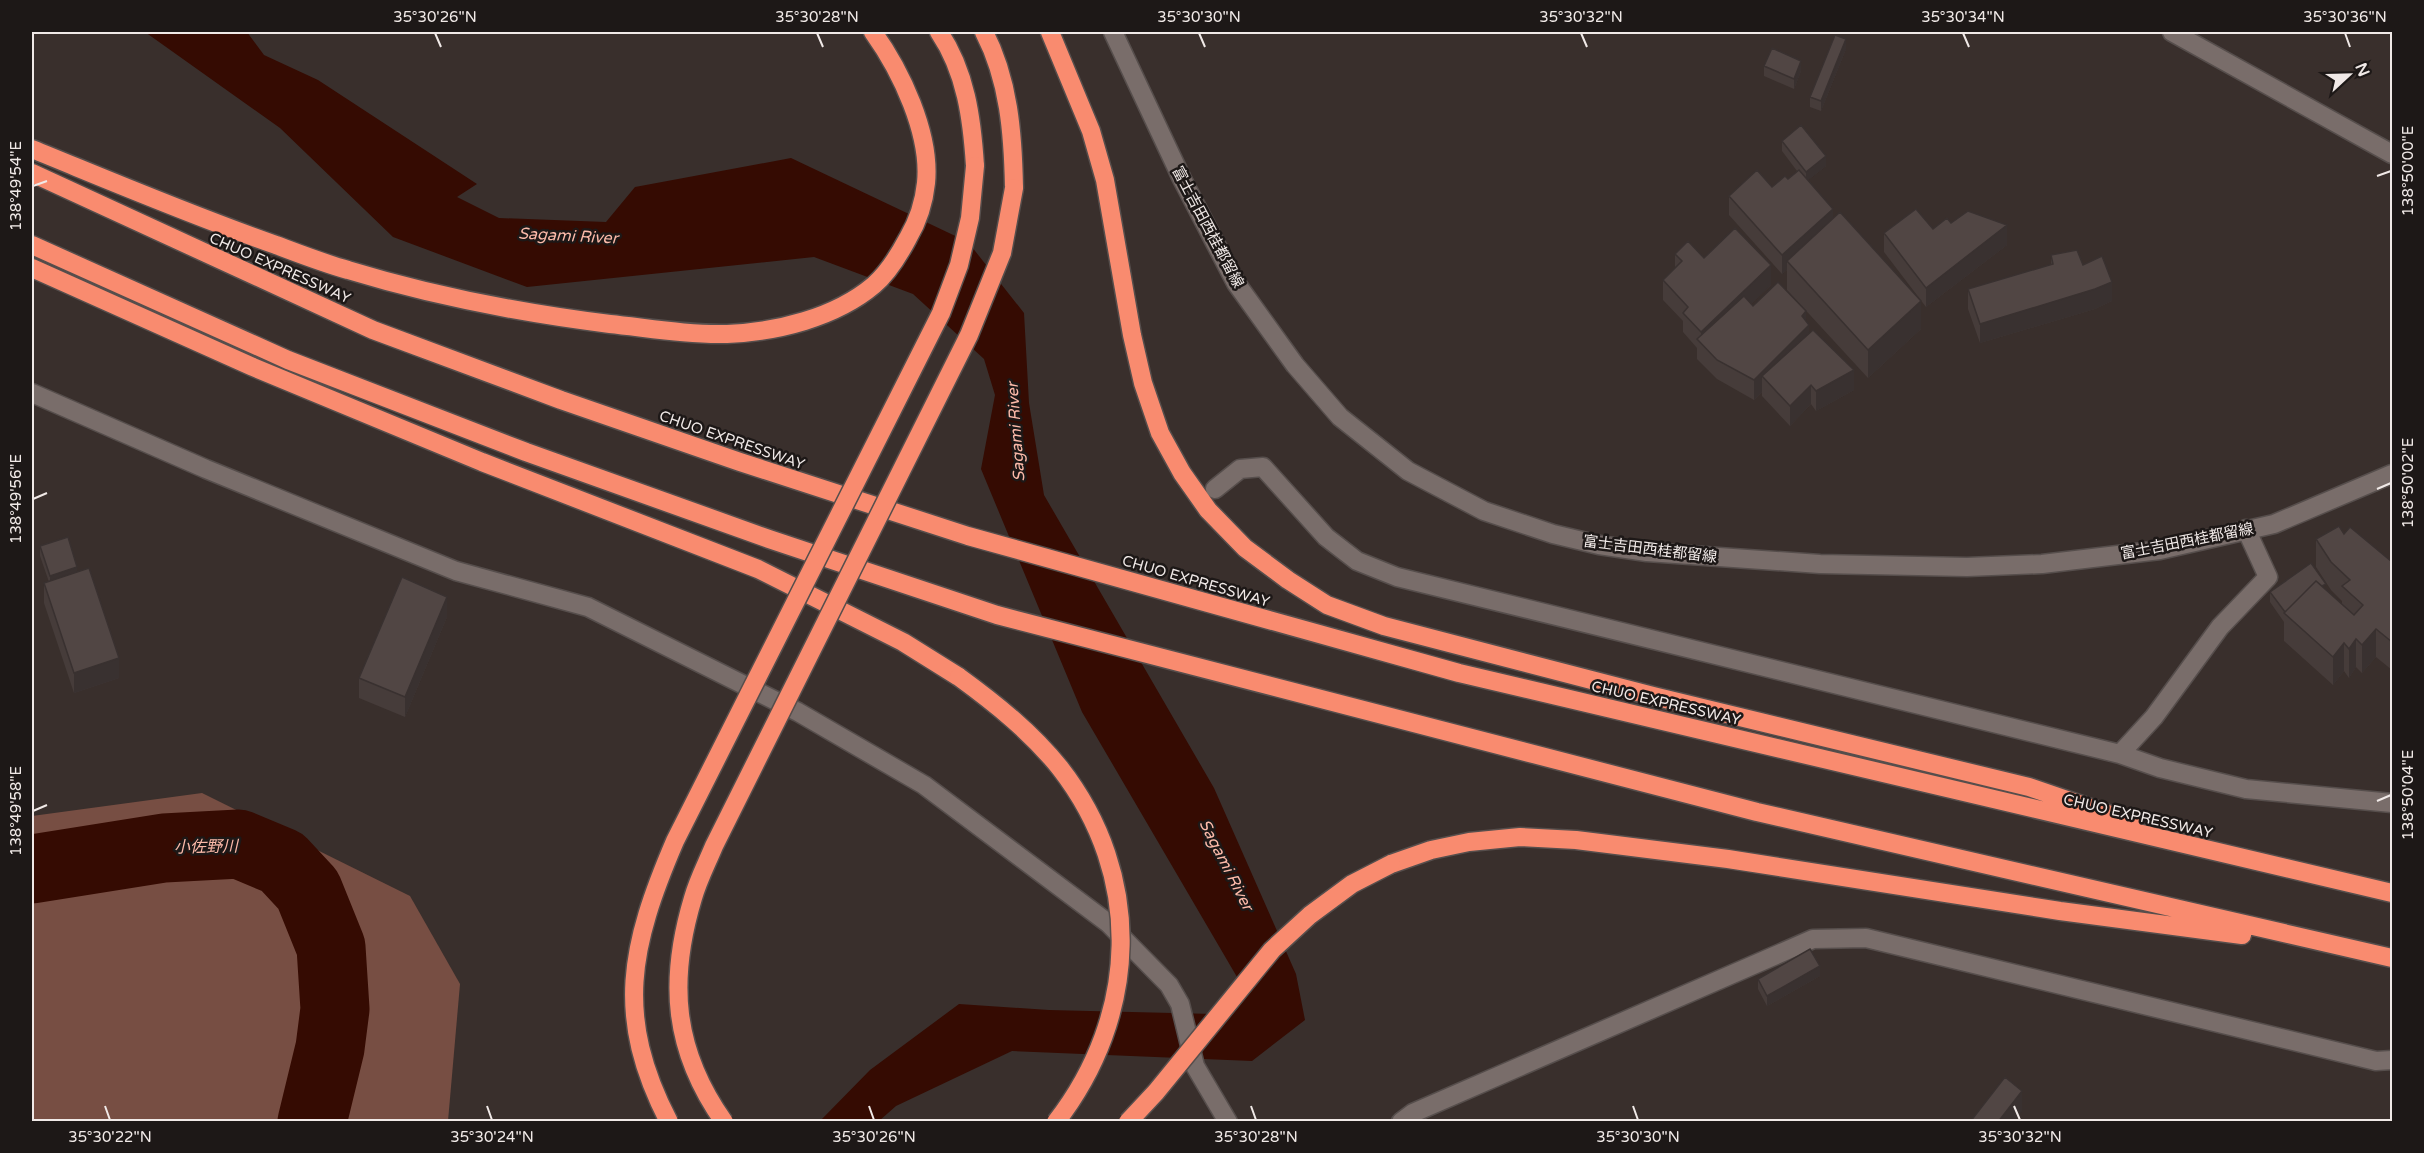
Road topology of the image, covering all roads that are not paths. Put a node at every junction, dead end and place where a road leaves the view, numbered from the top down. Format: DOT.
graph roads {
  1 [pos="873,32"];
  2 [pos="939,32"];
  3 [pos="984,32"];
  4 [pos="1050,32"];
  5 [pos="1113,32"];
  6 [pos="2172,32"];
  7 [pos="32,149"];
  8 [pos="2392,154"];
  9 [pos="32,174"];
  10 [pos="32,245"];
  11 [pos="32,268"];
  12 [pos="32,393"];
  13 [pos="2392,474"];
  14 [pos="1215,489"];
  15 [pos="2246,529"];
  16 [pos="2120,754"];
  17 [pos="2392,803"];
  18 [pos="2238,858"];
  19 [pos="2392,893"];
  20 [pos="2351,950"];
  21 [pos="2392,958"];
  22 [pos="2392,1060"];
  23 [pos="669,1122"];
  24 [pos="724,1122"];
  25 [pos="1056,1122"];
  26 [pos="1128,1122"];
  27 [pos="1228,1122"];
  28 [pos="1401,1122"];
  1 -- 7 [label="highway"];
  2 -- 23 [label="highway, bridge"];
  3 -- 24 [label="highway, bridge"];
  4 -- 18 [label="highway"];
  5 -- 15 [label="street, 富士吉田西桂都留線"];
  6 -- 8 [label="street"];
  9 -- 18 [label="highway, CHUO EXPRESSWAY"];
  10 -- 20 [label="highway"];
  11 -- 25 [label="highway, bridge"];
  12 -- 27 [label="street"];
  13 -- 15 [label="street, 富士吉田西桂都留線"];
  14 -- 16 [label="street"];
  15 -- 16 [label="street"];
  16 -- 17 [label="street"];
  18 -- 19 [label="highway, CHUO EXPRESSWAY"];
  20 -- 21 [label="highway"];
  20 -- 26 [label="highway, bridge"];
  22 -- 28 [label="street"];
}
